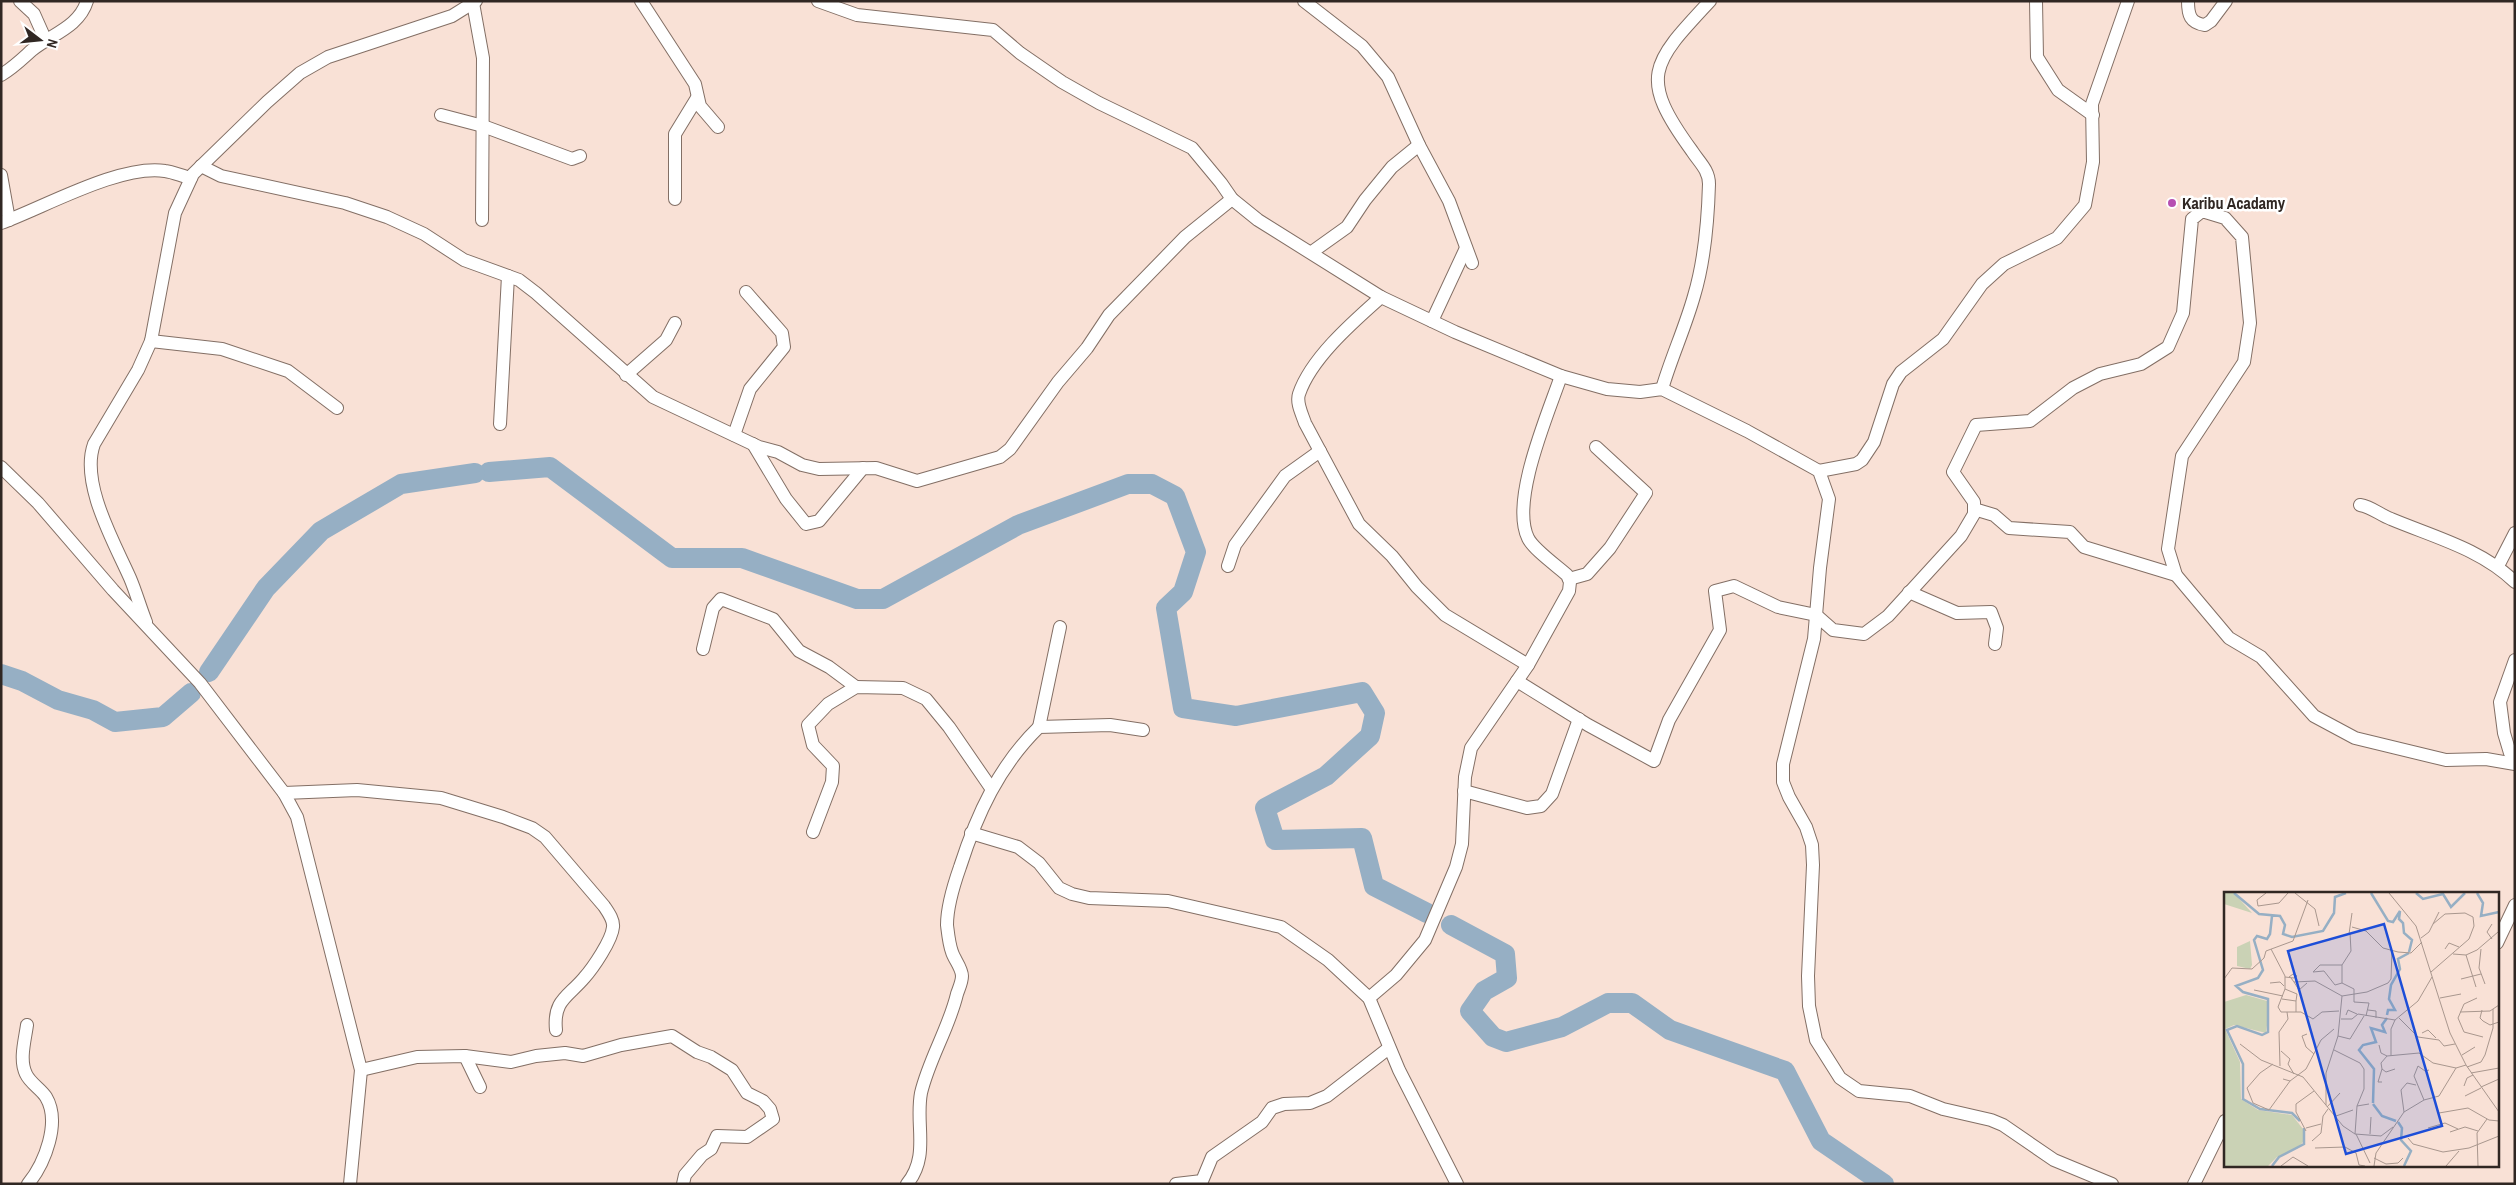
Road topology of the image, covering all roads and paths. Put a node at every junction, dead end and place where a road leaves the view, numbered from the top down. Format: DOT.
graph roads {
  1 [pos="20,1"];
  2 [pos="87,1"];
  3 [pos="641,1"];
  4 [pos="818,1"];
  5 [pos="1304,1"];
  6 [pos="1710,1"];
  7 [pos="2036,1"];
  8 [pos="2128,1"];
  9 [pos="2188,1"];
  10 [pos="2226,1"];
  11 [pos="474,2"];
  12 [pos="46,41"];
  13 [pos="1,75"];
  14 [pos="697,98"];
  15 [pos="441,115"];
  16 [pos="2093,115"];
  17 [pos="483,126"];
  18 [pos="718,127"];
  19 [pos="1419,145"];
  20 [pos="580,156"];
  21 [pos="200,166"];
  22 [pos="1,175"];
  23 [pos="191,178"];
  24 [pos="676,199"];
  25 [pos="1232,199"];
  26 [pos="482,220"];
  27 [pos="5,221"];
  28 [pos="1466,248"];
  29 [pos="1312,252"];
  30 [pos="1472,263"];
  31 [pos="508,276"];
  32 [pos="746,292"];
  33 [pos="1381,297"];
  34 [pos="1432,321"];
  35 [pos="675,323"];
  36 [pos="151,341"];
  37 [pos="626,375"];
  38 [pos="1561,376"];
  39 [pos="1662,389"];
  40 [pos="337,408"];
  41 [pos="500,424"];
  42 [pos="734,435"];
  43 [pos="753,444"];
  44 [pos="1596,448"];
  45 [pos="1320,451"];
  46 [pos="1,467"];
  47 [pos="863,468"];
  48 [pos="1818,470"];
  49 [pos="2360,505"];
  50 [pos="1974,509"];
  51 [pos="2515,534"];
  52 [pos="1228,566"];
  53 [pos="2498,566"];
  54 [pos="2176,576"];
  55 [pos="1568,579"];
  56 [pos="2515,582"];
  57 [pos="1909,592"];
  58 [pos="1816,615"];
  59 [pos="147,627"];
  60 [pos="1060,627"];
  61 [pos="1995,644"];
  62 [pos="703,649"];
  63 [pos="2515,660"];
  64 [pos="1528,665"];
  65 [pos="1517,681"];
  66 [pos="856,687"];
  67 [pos="1578,719"];
  68 [pos="1039,727"];
  69 [pos="1143,730"];
  70 [pos="2515,758"];
  71 [pos="2515,764"];
  72 [pos="991,788"];
  73 [pos="1464,791"];
  74 [pos="284,793"];
  75 [pos="813,832"];
  76 [pos="971,833"];
  77 [pos="2515,905"];
  78 [pos="2498,941"];
  79 [pos="1370,998"];
  80 [pos="27,1025"];
  81 [pos="556,1030"];
  82 [pos="1389,1048"];
  83 [pos="466,1056"];
  84 [pos="361,1070"];
  85 [pos="480,1087"];
  86 [pos="2224,1123"];
  87 [pos="28,1184"];
  88 [pos="350,1184"];
  89 [pos="684,1184"];
  90 [pos="907,1184"];
  91 [pos="1176,1184"];
  92 [pos="1457,1184"];
  93 [pos="2112,1184"];
  94 [pos="2194,1184"];
  1 -- 12 [label="street"];
  2 -- 12 [label="street"];
  3 -- 14 [label="street"];
  4 -- 25 [label="street"];
  5 -- 19 [label="street"];
  6 -- 39 [label="street"];
  7 -- 16 [label="street"];
  8 -- 16 [label="street"];
  9 -- 10 [label="street"];
  11 -- 17 [label="street"];
  11 -- 21 [label="street"];
  12 -- 13 [label="street"];
  14 -- 18 [label="street"];
  14 -- 24 [label="street"];
  15 -- 17 [label="street"];
  16 -- 48 [label="street"];
  17 -- 20 [label="street"];
  17 -- 26 [label="street"];
  19 -- 28 [label="street"];
  19 -- 29 [label="street"];
  21 -- 23 [label="street"];
  21 -- 31 [label="street"];
  22 -- 27 [label="street"];
  23 -- 27 [label="street"];
  23 -- 36 [label="street"];
  25 -- 29 [label="street"];
  25 -- 47 [label="street"];
  28 -- 30 [label="street"];
  28 -- 34 [label="street"];
  29 -- 33 [label="street"];
  31 -- 37 [label="street"];
  31 -- 41 [label="street"];
  32 -- 42 [label="street"];
  33 -- 34 [label="street"];
  33 -- 45 [label="street"];
  34 -- 38 [label="street"];
  35 -- 37 [label="street"];
  36 -- 40 [label="street"];
  36 -- 59 [label="street"];
  37 -- 42 [label="street"];
  38 -- 39 [label="street"];
  38 -- 55 [label="street"];
  39 -- 48 [label="street"];
  42 -- 43 [label="street"];
  43 -- 47 [label="street"];
  43 -- 47 [label="street"];
  44 -- 55 [label="street"];
  45 -- 52 [label="street"];
  45 -- 64 [label="street"];
  46 -- 59 [label="street"];
  48 -- 58 [label="street"];
  49 -- 53 [label="street"];
  50 -- 54 [label="street"];
  50 -- 54 [label="street"];
  50 -- 57 [label="street"];
  51 -- 53 [label="street"];
  53 -- 56 [label="street"];
  54 -- 71 [label="street"];
  55 -- 64 [label="street"];
  57 -- 58 [label="street"];
  57 -- 61 [label="street"];
  58 -- 67 [label="street"];
  58 -- 93 [label="street"];
  59 -- 74 [label="street"];
  60 -- 68 [label="street"];
  62 -- 66 [label="street"];
  63 -- 70 [label="street"];
  64 -- 65 [label="street"];
  65 -- 67 [label="street"];
  65 -- 73 [label="street"];
  66 -- 72 [label="street"];
  66 -- 75 [label="street"];
  67 -- 73 [label="street"];
  68 -- 69 [label="street"];
  68 -- 72 [label="street"];
  72 -- 76 [label="street"];
  73 -- 79 [label="street"];
  74 -- 81 [label="street"];
  74 -- 84 [label="street"];
  76 -- 79 [label="street"];
  76 -- 90 [label="street"];
  77 -- 78 [label="street"];
  79 -- 82 [label="street"];
  80 -- 87 [label="street"];
  82 -- 91 [label="street"];
  82 -- 92 [label="street"];
  83 -- 84 [label="street"];
  83 -- 85 [label="street"];
  83 -- 89 [label="street"];
  84 -- 88 [label="street"];
  86 -- 94 [label="street"];
}
